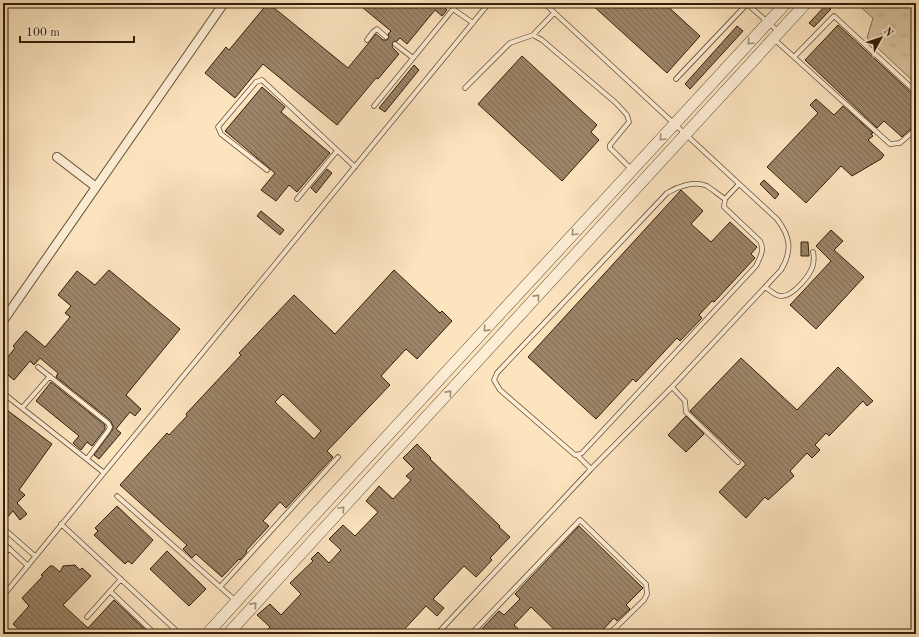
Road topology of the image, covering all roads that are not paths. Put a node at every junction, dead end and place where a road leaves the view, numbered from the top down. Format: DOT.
graph roads {
  1 [pos="224,3"];
  2 [pos="458,3"];
  3 [pos="489,3"];
  4 [pos="544,3"];
  5 [pos="786,3"];
  6 [pos="806,3"];
  7 [pos="747,4"];
  8 [pos="454,9"];
  9 [pos="554,13"];
  10 [pos="768,22"];
  11 [pos="472,23"];
  12 [pos="533,34"];
  13 [pos="776,35"];
  14 [pos="386,37"];
  15 [pos="367,40"];
  16 [pos="395,44"];
  17 [pos="794,57"];
  18 [pos="413,58"];
  19 [pos="676,78"];
  20 [pos="465,88"];
  21 [pos="916,92"];
  22 [pos="374,106"];
  23 [pos="674,124"];
  24 [pos="916,129"];
  25 [pos="686,134"];
  26 [pos="337,151"];
  27 [pos="58,157"];
  28 [pos="355,167"];
  29 [pos="267,170"];
  30 [pos="632,170"];
  31 [pos="739,184"];
  32 [pos="96,187"];
  33 [pos="297,199"];
  34 [pos="725,199"];
  35 [pos="813,252"];
  36 [pos="765,287"];
  37 [pos="3,320"];
  38 [pos="38,367"];
  39 [pos="50,376"];
  40 [pos="672,387"];
  41 [pos="3,393"];
  42 [pos="426,395"];
  43 [pos="437,406"];
  44 [pos="22,408"];
  45 [pos="577,455"];
  46 [pos="338,457"];
  47 [pos="87,459"];
  48 [pos="738,462"];
  49 [pos="591,469"];
  50 [pos="103,472"];
  51 [pos="117,496"];
  52 [pos="61,524"];
  53 [pos="3,528"];
  54 [pos="3,543"];
  55 [pos="9,548"];
  56 [pos="3,556"];
  57 [pos="35,556"];
  58 [pos="28,566"];
  59 [pos="121,579"];
  60 [pos="220,587"];
  61 [pos="110,591"];
  62 [pos="3,596"];
  63 [pos="236,602"];
  64 [pos="87,617"];
  65 [pos="154,634"];
  66 [pos="180,634"];
  67 [pos="207,634"];
  68 [pos="228,634"];
  69 [pos="437,634"];
  70 [pos="471,634"];
  71 [pos="609,634"];
  1 -- 32 [label="street"];
  2 -- 8 [label="lane"];
  3 -- 11 [label="lane"];
  4 -- 9 [label="lane"];
  5 -- 10 [label="street"];
  6 -- 13 [label="street"];
  7 -- 10 [label="lane"];
  7 -- 19 [label="lane"];
  8 -- 11 [label="lane"];
  8 -- 18 [label="lane"];
  9 -- 12 [label="lane"];
  9 -- 23 [label="lane"];
  10 -- 13 [label="lane"];
  10 -- 23 [label="street, one-way"];
  11 -- 28 [label="lane"];
  12 -- 20 [label="lane"];
  12 -- 30 [label="lane"];
  13 -- 17 [label="lane"];
  13 -- 25 [label="street"];
  14 -- 15 [label="lane"];
  16 -- 18 [label="lane"];
  17 -- 21 [label="lane"];
  17 -- 24 [label="lane"];
  18 -- 22 [label="lane"];
  23 -- 25 [label="lane"];
  23 -- 30 [label="street, one-way"];
  25 -- 31 [label="lane"];
  43 -- 25 [label="street, one-way"];
  26 -- 28 [label="lane"];
  26 -- 29 [label="lane"];
  26 -- 33 [label="lane"];
  27 -- 32 [label="street"];
  28 -- 50 [label="lane"];
  30 -- 42 [label="street, one-way"];
  31 -- 34 [label="lane"];
  31 -- 36 [label="lane"];
  32 -- 37 [label="street"];
  34 -- 45 [label="lane"];
  34 -- 45 [label="lane"];
  35 -- 36 [label="lane"];
  36 -- 40 [label="lane"];
  38 -- 39 [label="lane"];
  39 -- 44 [label="lane"];
  39 -- 47 [label="lane"];
  40 -- 48 [label="lane"];
  40 -- 49 [label="lane"];
  41 -- 44 [label="lane"];
  42 -- 43 [label="street"];
  42 -- 63 [label="street"];
  68 -- 43 [label="street, one-way"];
  44 -- 47 [label="lane"];
  45 -- 49 [label="lane"];
  46 -- 60 [label="lane"];
  47 -- 50 [label="lane"];
  49 -- 69 [label="lane"];
  50 -- 52 [label="lane"];
  51 -- 60 [label="lane"];
  52 -- 57 [label="lane"];
  52 -- 59 [label="lane"];
  53 -- 57 [label="lane"];
  54 -- 55 [label="lane"];
  55 -- 56 [label="lane"];
  55 -- 58 [label="lane"];
  57 -- 58 [label="lane"];
  58 -- 62 [label="lane"];
  59 -- 61 [label="lane"];
  59 -- 66 [label="lane"];
  60 -- 63 [label="lane"];
  61 -- 64 [label="lane"];
  61 -- 65 [label="lane"];
  63 -- 67 [label="street"];
  70 -- 71 [label="lane"];
}
